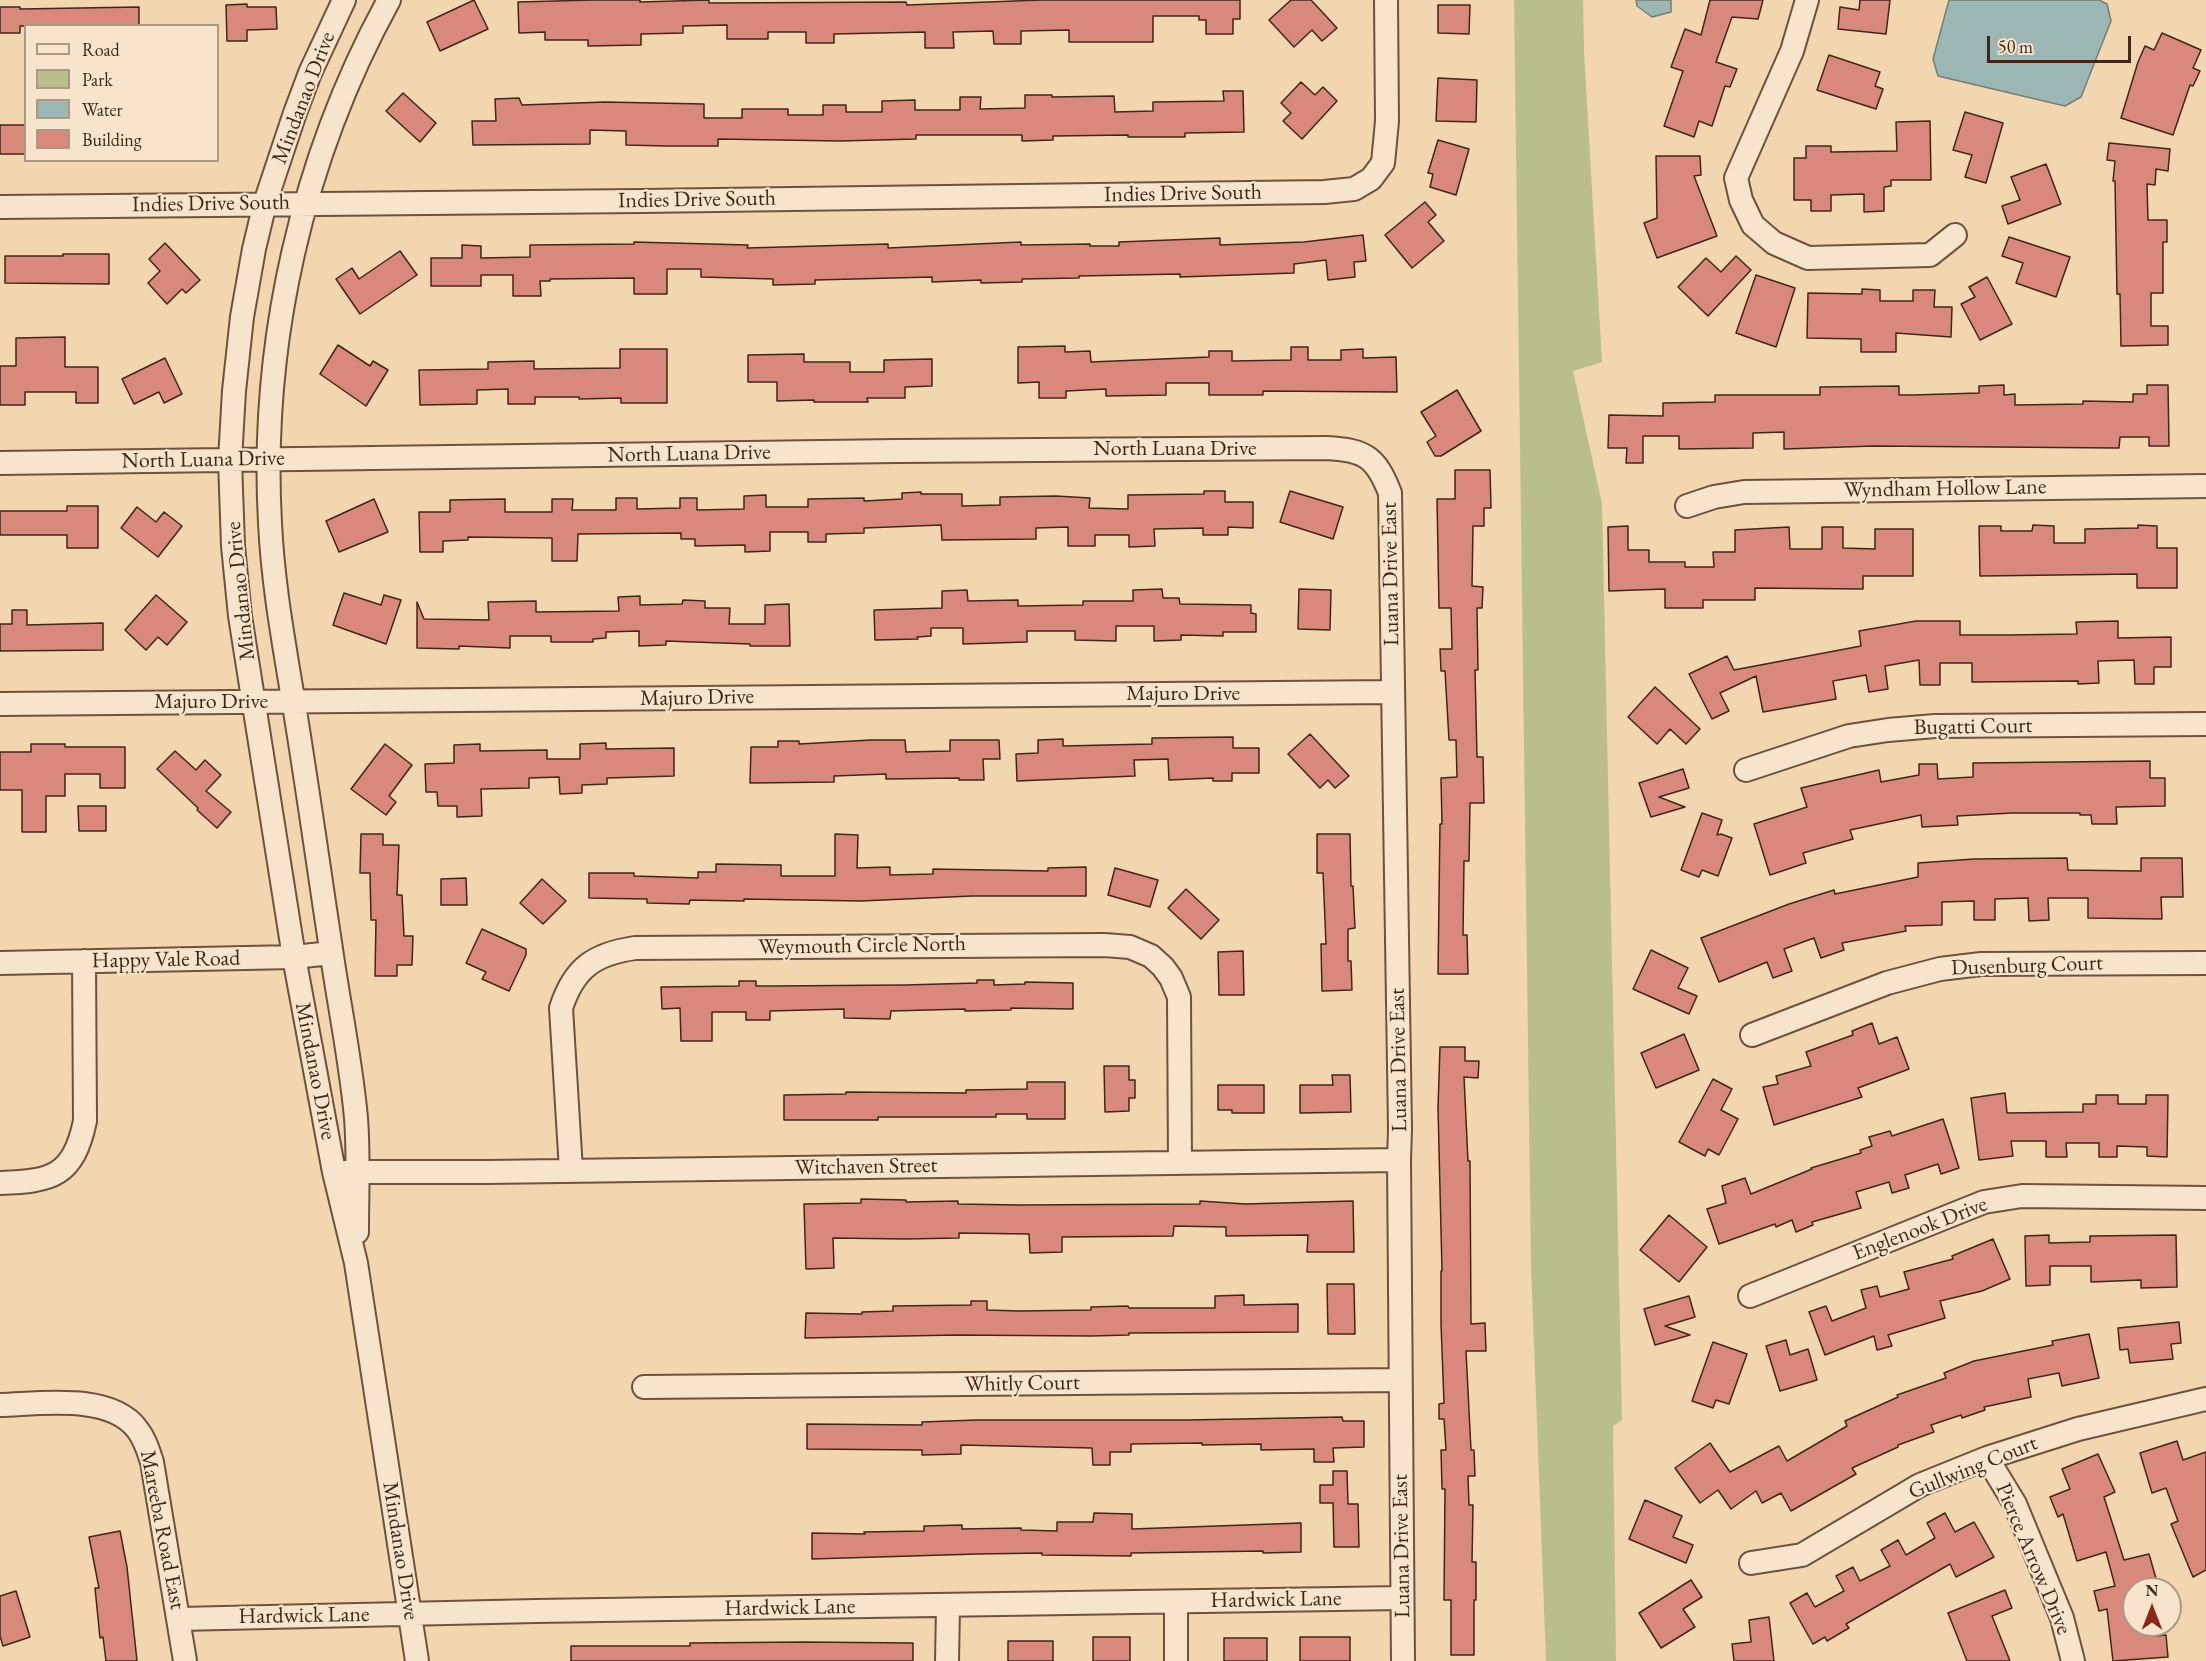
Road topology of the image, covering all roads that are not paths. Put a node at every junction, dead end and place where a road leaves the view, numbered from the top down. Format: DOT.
graph roads {
  1 [pos="344,0"];
  2 [pos="389,0"];
  3 [pos="1386,0"];
  4 [pos="1807,0"];
  5 [pos="265,203"];
  6 [pos="305,203"];
  7 [pos="0,207"];
  8 [pos="1955,235"];
  9 [pos="268,459"];
  10 [pos="230,460"];
  11 [pos="0,463"];
  12 [pos="1375,463"];
  13 [pos="2206,486"];
  14 [pos="1687,507"];
  15 [pos="1393,692"];
  16 [pos="255,702"];
  17 [pos="294,702"];
  18 [pos="0,705"];
  19 [pos="2206,724"];
  20 [pos="1746,770"];
  21 [pos="331,953"];
  22 [pos="294,957"];
  23 [pos="84,961"];
  24 [pos="0,963"];
  25 [pos="2206,963"];
  26 [pos="1752,1035"];
  27 [pos="1399,1160"];
  28 [pos="1180,1162"];
  29 [pos="571,1170"];
  30 [pos="334,1172"];
  31 [pos="358,1172"];
  32 [pos="0,1183"];
  33 [pos="2206,1198"];
  34 [pos="356,1263"];
  35 [pos="1750,1296"];
  36 [pos="1400,1380"];
  37 [pos="644,1387"];
  38 [pos="2206,1399"];
  39 [pos="0,1405"];
  40 [pos="1987,1458"];
  41 [pos="1750,1563"];
  42 [pos="1402,1599"];
  43 [pos="1176,1602"];
  44 [pos="948,1606"];
  45 [pos="410,1614"];
  46 [pos="178,1619"];
  47 [pos="185,1661"];
  48 [pos="417,1661"];
  49 [pos="947,1661"];
  50 [pos="1176,1661"];
  51 [pos="1403,1661"];
  52 [pos="2073,1661"];
  1 -- 5 [label="street, Mindanao Drive"];
  2 -- 6 [label="street, Mindanao Drive"];
  3 -- 6 [label="street, Indies Drive South"];
  4 -- 8 [label="street"];
  5 -- 6 [label="street, Indies Drive South"];
  5 -- 7 [label="street, Indies Drive South"];
  5 -- 10 [label="street, Mindanao Drive"];
  6 -- 9 [label="street, Mindanao Drive"];
  9 -- 10 [label="street, North Luana Drive"];
  9 -- 12 [label="street, North Luana Drive"];
  9 -- 17 [label="street, Mindanao Drive"];
  10 -- 11 [label="street, North Luana Drive"];
  10 -- 16 [label="street, Mindanao Drive"];
  12 -- 15 [label="street, Luana Drive East"];
  13 -- 14 [label="street, Wyndham Hollow Lane"];
  15 -- 17 [label="street, Majuro Drive"];
  15 -- 27 [label="street, Luana Drive East"];
  16 -- 17 [label="street, Majuro Drive"];
  16 -- 18 [label="street, Majuro Drive"];
  16 -- 22 [label="street, Mindanao Drive"];
  17 -- 21 [label="street, Mindanao Drive"];
  19 -- 20 [label="street, Bugatti Court"];
  21 -- 22 [label="street, Happy Vale Road"];
  21 -- 31 [label="street, Mindanao Drive"];
  22 -- 23 [label="street, Happy Vale Road"];
  22 -- 30 [label="street, Mindanao Drive"];
  23 -- 24 [label="street, Happy Vale Road"];
  23 -- 32 [label="street"];
  25 -- 26 [label="street, Dusenburg Court"];
  27 -- 28 [label="street, Witchaven Street"];
  27 -- 36 [label="street, Luana Drive East"];
  28 -- 29 [label="street, Witchaven Street"];
  28 -- 29 [label="street, Weymouth Circle North"];
  29 -- 31 [label="street, Witchaven Street"];
  30 -- 31 [label="street, Witchaven Street"];
  30 -- 34 [label="street, Mindanao Drive"];
  31 -- 34 [label="street, Mindanao Drive"];
  33 -- 35 [label="street, Englenook Drive"];
  34 -- 45 [label="street, Mindanao Drive"];
  36 -- 37 [label="street, Whitly Court"];
  36 -- 42 [label="street, Luana Drive East"];
  38 -- 40 [label="street, Gullwing Court"];
  39 -- 46 [label="street, Mareeba Road East"];
  40 -- 41 [label="street, Gullwing Court"];
  40 -- 52 [label="street, Pierce Arrow Drive"];
  42 -- 43 [label="street, Hardwick Lane"];
  42 -- 51 [label="street, Luana Drive East"];
  43 -- 44 [label="street, Hardwick Lane"];
  43 -- 50 [label="street"];
  44 -- 45 [label="street, Hardwick Lane"];
  44 -- 49 [label="street"];
  45 -- 46 [label="street, Hardwick Lane"];
  45 -- 48 [label="street, Mindanao Drive"];
  46 -- 47 [label="street, Mareeba Road East"];
}
